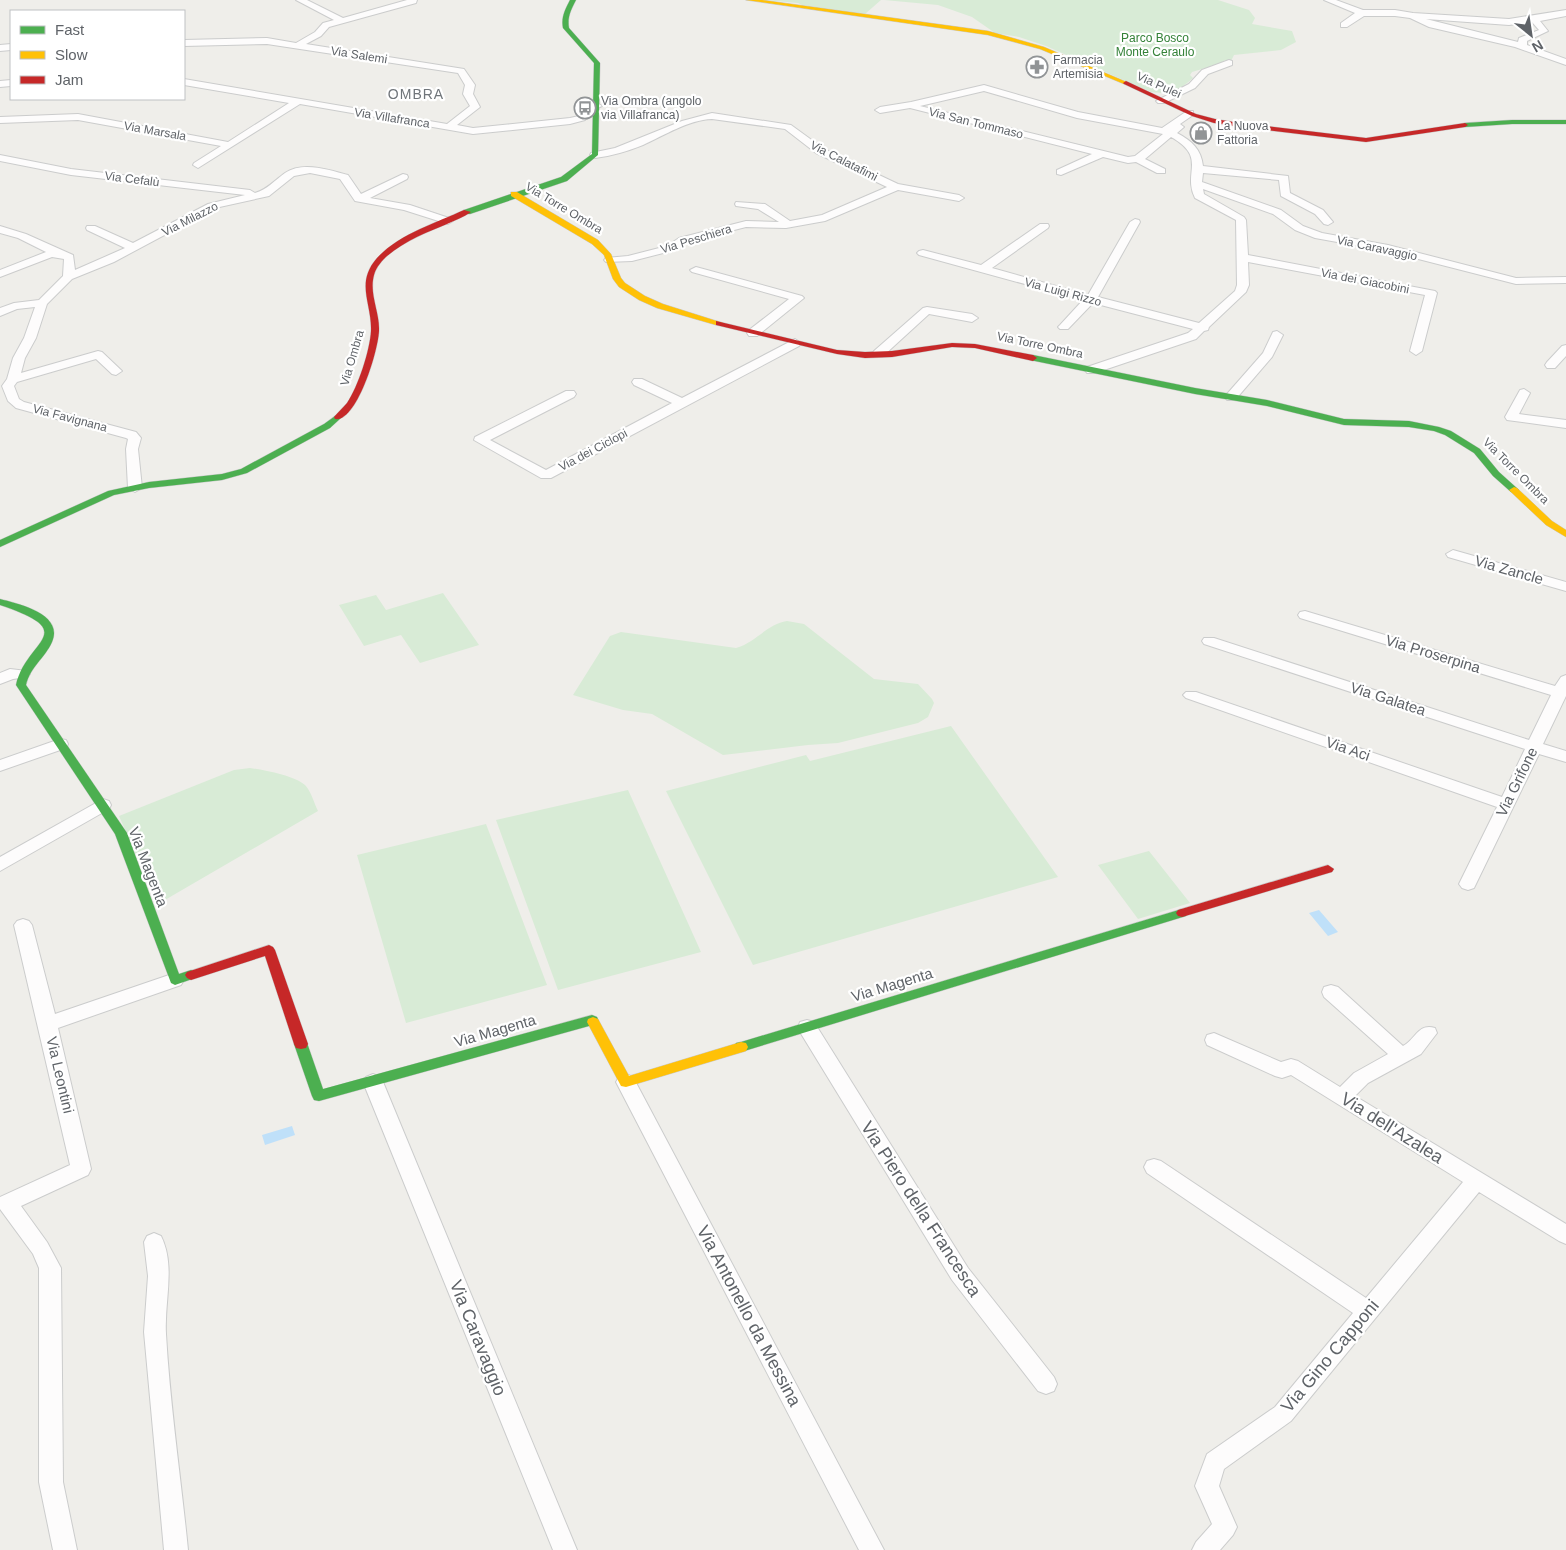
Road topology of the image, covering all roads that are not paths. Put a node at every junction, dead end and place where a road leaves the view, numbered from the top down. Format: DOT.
graph roads {
  1 [pos="300,0"];
  2 [pos="573,0"];
  3 [pos="749,0"];
  4 [pos="1328,0"];
  5 [pos="413,1"];
  6 [pos="1362,13"];
  7 [pos="1566,13"];
  8 [pos="1413,16"];
  9 [pos="1534,19"];
  10 [pos="341,20"];
  11 [pos="1344,25"];
  12 [pos="185,43"];
  13 [pos="298,46"];
  14 [pos="1523,46"];
  15 [pos="1566,62"];
  16 [pos="1229,63"];
  17 [pos="185,82"];
  18 [pos="1161,100"];
  19 [pos="297,102"];
  20 [pos="911,105"];
  21 [pos="597,106"];
  22 [pos="880,110"];
  23 [pos="1192,114"];
  24 [pos="0,120"];
  25 [pos="1566,122"];
  26 [pos="449,127"];
  27 [pos="1167,132"];
  28 [pos="230,145"];
  29 [pos="1101,154"];
  30 [pos="595,155"];
  31 [pos="0,158"];
  32 [pos="1138,159"];
  33 [pos="198,165"];
  34 [pos="1197,169"];
  35 [pos="1061,172"];
  36 [pos="1161,172"];
  37 [pos="403,177"];
  38 [pos="1196,183"];
  39 [pos="896,187"];
  40 [pos="264,194"];
  41 [pos="514,194"];
  42 [pos="959,198"];
  43 [pos="359,199"];
  44 [pos="740,204"];
  45 [pos="448,221"];
  46 [pos="1135,222"];
  47 [pos="1328,222"];
  48 [pos="786,225"];
  49 [pos="1044,226"];
  50 [pos="91,228"];
  51 [pos="0,229"];
  52 [pos="134,248"];
  53 [pos="923,253"];
  54 [pos="59,254"];
  55 [pos="1241,257"];
  56 [pos="610,260"];
  57 [pos="696,270"];
  58 [pos="982,270"];
  59 [pos="0,274"];
  60 [pos="68,277"];
  61 [pos="1566,280"];
  62 [pos="1091,299"];
  63 [pos="42,303"];
  64 [pos="0,313"];
  65 [pos="972,318"];
  66 [pos="1064,327"];
  67 [pos="1204,328"];
  68 [pos="753,333"];
  69 [pos="1278,335"];
  70 [pos="795,343"];
  71 [pos="1566,349"];
  72 [pos="1416,350"];
  73 [pos="878,354"];
  74 [pos="1551,364"];
  75 [pos="1091,370"];
  76 [pos="116,371"];
  77 [pos="638,382"];
  78 [pos="7,384"];
  79 [pos="1524,393"];
  80 [pos="570,394"];
  81 [pos="1231,397"];
  82 [pos="682,403"];
  83 [pos="1566,424"];
  84 [pos="135,488"];
  85 [pos="1566,534"];
  86 [pos="0,544"];
  87 [pos="1453,554"];
  88 [pos="1566,587"];
  89 [pos="0,602"];
  90 [pos="1305,615"];
  91 [pos="1209,641"];
  92 [pos="22,674"];
  93 [pos="0,679"];
  94 [pos="1563,687"];
  95 [pos="1191,695"];
  96 [pos="60,744"];
  97 [pos="1534,747"];
  98 [pos="1566,757"];
  99 [pos="0,766"];
  100 [pos="1506,804"];
  101 [pos="103,805"];
  102 [pos="0,865"];
  103 [pos="1328,869"];
  104 [pos="1468,884"];
  105 [pos="23,925"];
  106 [pos="175,980"];
  107 [pos="1331,992"];
  108 [pos="48,1024"];
  109 [pos="807,1027"];
  110 [pos="1428,1033"];
  111 [pos="1214,1040"];
  112 [pos="1402,1056"];
  113 [pos="373,1082"];
  114 [pos="626,1082"];
  115 [pos="1342,1097"];
  116 [pos="1154,1167"];
  117 [pos="1477,1180"];
  118 [pos="1566,1235"];
  119 [pos="154,1242"];
  120 [pos="1367,1311"];
  121 [pos="1046,1384"];
  122 [pos="65,1550"];
  123 [pos="176,1550"];
  124 [pos="565,1550"];
  125 [pos="872,1550"];
  126 [pos="1204,1550"];
  1 -- 10 [label="street"];
  2 -- 21 [label="street"];
  3 -- 18 [label="street, Via Pulei"];
  4 -- 6 [label="street"];
  5 -- 10 [label="street"];
  6 -- 8 [label="street"];
  6 -- 11 [label="street"];
  7 -- 9 [label="street"];
  8 -- 9 [label="street"];
  8 -- 14 [label="street"];
  9 -- 14 [label="street"];
  10 -- 13 [label="street"];
  12 -- 13 [label="street, Via Salemi"];
  13 -- 26 [label="street, Via Salemi"];
  14 -- 15 [label="street"];
  16 -- 18 [label="street"];
  17 -- 19 [label="street, Via Villafranca"];
  18 -- 23 [label="street, Via Pulei"];
  19 -- 26 [label="street, Via Villafranca"];
  19 -- 28 [label="street"];
  20 -- 22 [label="street"];
  20 -- 27 [label="street, Via San Tommaso"];
  20 -- 29 [label="street, Via San Tommaso"];
  21 -- 26 [label="street, Via Villafranca"];
  21 -- 30 [label="street"];
  23 -- 25 [label="street, Via Pulei"];
  23 -- 27 [label="street"];
  24 -- 28 [label="street, Via Marsala"];
  27 -- 32 [label="street"];
  27 -- 34 [label="street"];
  28 -- 33 [label="street"];
  29 -- 32 [label="street, Via San Tommaso"];
  29 -- 35 [label="street"];
  30 -- 39 [label="street, Via Calatafimi"];
  30 -- 41 [label="street, Via Ombra"];
  31 -- 40 [label="street, Via Cefalù"];
  32 -- 36 [label="street"];
  34 -- 38 [label="street"];
  34 -- 47 [label="street"];
  37 -- 43 [label="street"];
  38 -- 55 [label="street"];
  38 -- 61 [label="street, Via Caravaggio"];
  39 -- 42 [label="street, Via Calatafimi"];
  39 -- 48 [label="street, Via Peschiera"];
  40 -- 43 [label="street, Via Milazzo"];
  40 -- 52 [label="street, Via Milazzo"];
  41 -- 45 [label="street, Via Ombra"];
  41 -- 56 [label="street, Via Torre Ombra"];
  43 -- 45 [label="street"];
  44 -- 48 [label="street"];
  45 -- 84 [label="street, Via Ombra"];
  46 -- 62 [label="street"];
  48 -- 56 [label="street, Via Peschiera"];
  49 -- 58 [label="street"];
  50 -- 52 [label="street"];
  51 -- 54 [label="street"];
  52 -- 60 [label="street, Via Milazzo"];
  53 -- 58 [label="street, Via Luigi Rizzo"];
  54 -- 59 [label="street"];
  54 -- 60 [label="street"];
  55 -- 67 [label="street"];
  55 -- 72 [label="street, Via dei Giacobini"];
  56 -- 68 [label="street, Via Torre Ombra"];
  57 -- 68 [label="street"];
  58 -- 62 [label="street, Via Luigi Rizzo"];
  60 -- 63 [label="street"];
  62 -- 66 [label="street"];
  62 -- 67 [label="street, Via Luigi Rizzo"];
  63 -- 64 [label="street"];
  63 -- 78 [label="street"];
  65 -- 73 [label="street"];
  67 -- 75 [label="street"];
  68 -- 70 [label="street, Via Torre Ombra"];
  69 -- 81 [label="street"];
  70 -- 73 [label="street, Via Torre Ombra"];
  70 -- 82 [label="street, Via dei Ciclopi"];
  71 -- 74 [label="street"];
  73 -- 75 [label="street, Via Torre Ombra"];
  75 -- 81 [label="street, Via Torre Ombra"];
  76 -- 78 [label="street"];
  77 -- 82 [label="street"];
  78 -- 84 [label="street, Via Favignana"];
  79 -- 83 [label="street"];
  80 -- 82 [label="street, Via dei Ciclopi"];
  81 -- 85 [label="street, Via Torre Ombra"];
  84 -- 86 [label="street, Via Ombra"];
  87 -- 88 [label="street, Via Zancle"];
  89 -- 92 [label="street"];
  90 -- 94 [label="street, Via Proserpina"];
  91 -- 97 [label="street, Via Galatea"];
  92 -- 93 [label="street"];
  92 -- 96 [label="street, Via Magenta"];
  94 -- 97 [label="street, Via Grifone"];
  95 -- 100 [label="street, Via Aci"];
  96 -- 99 [label="street"];
  96 -- 101 [label="street, Via Magenta"];
  97 -- 98 [label="street, Via Galatea"];
  97 -- 100 [label="street, Via Grifone"];
  100 -- 104 [label="street, Via Grifone"];
  101 -- 102 [label="street"];
  101 -- 106 [label="street, Via Magenta"];
  103 -- 109 [label="street, Via Magenta"];
  105 -- 108 [label="street"];
  106 -- 108 [label="street, Via Leontini"];
  106 -- 113 [label="street, Via Magenta"];
  107 -- 112 [label="street"];
  108 -- 122 [label="street, Via Leontini"];
  109 -- 114 [label="street, Via Magenta"];
  109 -- 121 [label="street, Via Piero della Francesca"];
  110 -- 112 [label="street"];
  111 -- 115 [label="street, Via dell'Azalea"];
  112 -- 115 [label="street"];
  113 -- 114 [label="street, Via Magenta"];
  113 -- 124 [label="street, Via Caravaggio"];
  114 -- 125 [label="street, Via Antonello da Messina"];
  115 -- 117 [label="street, Via dell'Azalea"];
  116 -- 120 [label="street"];
  117 -- 118 [label="street, Via dell'Azalea"];
  117 -- 120 [label="street, Via Gino Capponi"];
  119 -- 123 [label="street"];
  120 -- 126 [label="street, Via Gino Capponi"];
}
